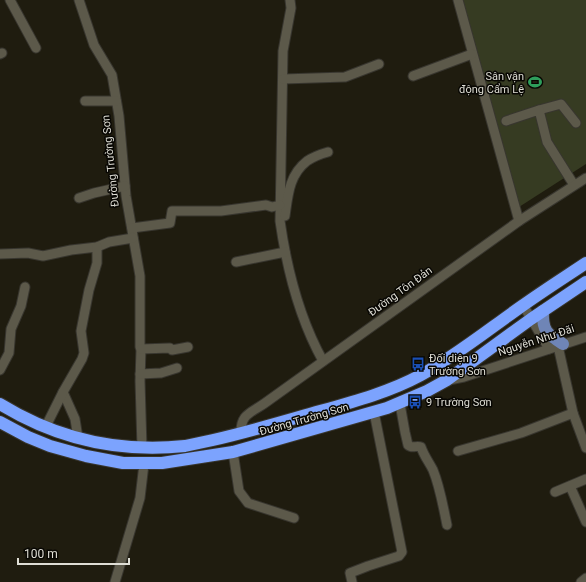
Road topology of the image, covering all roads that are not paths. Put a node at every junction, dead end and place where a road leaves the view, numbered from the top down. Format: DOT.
graph roads {
  1 [pos="10,0"];
  2 [pos="79,0"];
  3 [pos="458,0"];
  4 [pos="288,1"];
  5 [pos="36,48"];
  6 [pos="472,54"];
  7 [pos="380,64"];
  8 [pos="413,76"];
  9 [pos="282,79"];
  10 [pos="85,101"];
  11 [pos="116,102"];
  12 [pos="539,110"];
  13 [pos="506,121"];
  14 [pos="576,123"];
  15 [pos="328,152"];
  16 [pos="586,178"];
  17 [pos="574,185"];
  18 [pos="125,186"];
  19 [pos="79,198"];
  20 [pos="280,205"];
  21 [pos="519,220"];
  22 [pos="132,228"];
  23 [pos="282,237"];
  24 [pos="133,238"];
  25 [pos="97,247"];
  26 [pos="285,252"];
  27 [pos="0,254"];
  28 [pos="236,262"];
  29 [pos="586,263"];
  30 [pos="586,282"];
  31 [pos="25,287"];
  32 [pos="523,305"];
  33 [pos="543,311"];
  34 [pos="531,319"];
  35 [pos="586,336"];
  36 [pos="557,346"];
  37 [pos="188,347"];
  38 [pos="141,349"];
  39 [pos="324,361"];
  40 [pos="177,368"];
  41 [pos="0,370"];
  42 [pos="140,374"];
  43 [pos="448,380"];
  44 [pos="63,392"];
  45 [pos="0,404"];
  46 [pos="400,404"];
  47 [pos="374,412"];
  48 [pos="573,413"];
  49 [pos="0,422"];
  50 [pos="45,428"];
  51 [pos="241,434"];
  52 [pos="78,438"];
  53 [pos="142,448"];
  54 [pos="586,448"];
  55 [pos="458,451"];
  56 [pos="233,452"];
  57 [pos="144,464"];
  58 [pos="586,480"];
  59 [pos="570,486"];
  60 [pos="556,492"];
  61 [pos="294,518"];
  62 [pos="586,522"];
  63 [pos="447,524"];
  64 [pos="586,578"];
  65 [pos="116,582"];
  66 [pos="352,582"];
  67 [pos="580,582"];
  1 -- 5 [label="street"];
  2 -- 11 [label="street, Đường Trường Sơn"];
  3 -- 6 [label="street"];
  4 -- 9 [label="street"];
  6 -- 8 [label="street"];
  6 -- 21 [label="street"];
  7 -- 9 [label="street"];
  9 -- 20 [label="street"];
  10 -- 11 [label="street"];
  11 -- 18 [label="street, Đường Trường Sơn"];
  12 -- 13 [label="street"];
  12 -- 14 [label="street"];
  12 -- 17 [label="street"];
  15 -- 23 [label="street"];
  16 -- 17 [label="street, Đường Tôn Đản"];
  17 -- 21 [label="street, Đường Tôn Đản"];
  18 -- 19 [label="street"];
  18 -- 22 [label="street, Đường Trường Sơn"];
  20 -- 22 [label="street"];
  20 -- 23 [label="street"];
  21 -- 39 [label="street, Đường Tôn Đản"];
  22 -- 24 [label="street, Đường Trường Sơn"];
  23 -- 26 [label="street"];
  24 -- 25 [label="street"];
  24 -- 38 [label="street, Đường Trường Sơn"];
  25 -- 27 [label="street"];
  25 -- 44 [label="street"];
  26 -- 28 [label="street"];
  26 -- 39 [label="street"];
  29 -- 32 [label="highway, Đường Trường Sơn"];
  30 -- 33 [label="highway, Đường Trường Sơn"];
  31 -- 41 [label="street"];
  32 -- 34 [label="street"];
  32 -- 51 [label="highway, Đường Trường Sơn"];
  33 -- 34 [label="highway, Đường Trường Sơn"];
  33 -- 36 [label="main road"];
  34 -- 36 [label="street"];
  34 -- 43 [label="highway, Đường Trường Sơn"];
  35 -- 36 [label="street, Nguyễn Như Đãi"];
  36 -- 43 [label="street, Nguyễn Như Đãi"];
  36 -- 48 [label="street"];
  37 -- 38 [label="street"];
  38 -- 42 [label="street, Đường Trường Sơn"];
  39 -- 51 [label="street, Đường Tôn Đản"];
  40 -- 42 [label="street"];
  42 -- 53 [label="street, Đường Trường Sơn"];
  43 -- 46 [label="highway, Đường Trường Sơn"];
  44 -- 50 [label="street"];
  44 -- 52 [label="street"];
  45 -- 50 [label="highway, Đường Trường Sơn"];
  46 -- 47 [label="highway, Đường Trường Sơn"];
  46 -- 63 [label="street"];
  47 -- 56 [label="highway, Đường Trường Sơn"];
  47 -- 66 [label="street"];
  48 -- 54 [label="street"];
  48 -- 55 [label="street"];
  49 -- 57 [label="highway, Đường Trường Sơn"];
  50 -- 52 [label="highway, Đường Trường Sơn"];
  51 -- 53 [label="highway, Đường Trường Sơn"];
  52 -- 53 [label="highway, Đường Trường Sơn"];
  56 -- 57 [label="highway, Đường Trường Sơn"];
  56 -- 61 [label="street"];
  57 -- 65 [label="street"];
  58 -- 59 [label="street"];
  59 -- 60 [label="street"];
  59 -- 62 [label="street"];
  64 -- 67 [label="street"];
}
